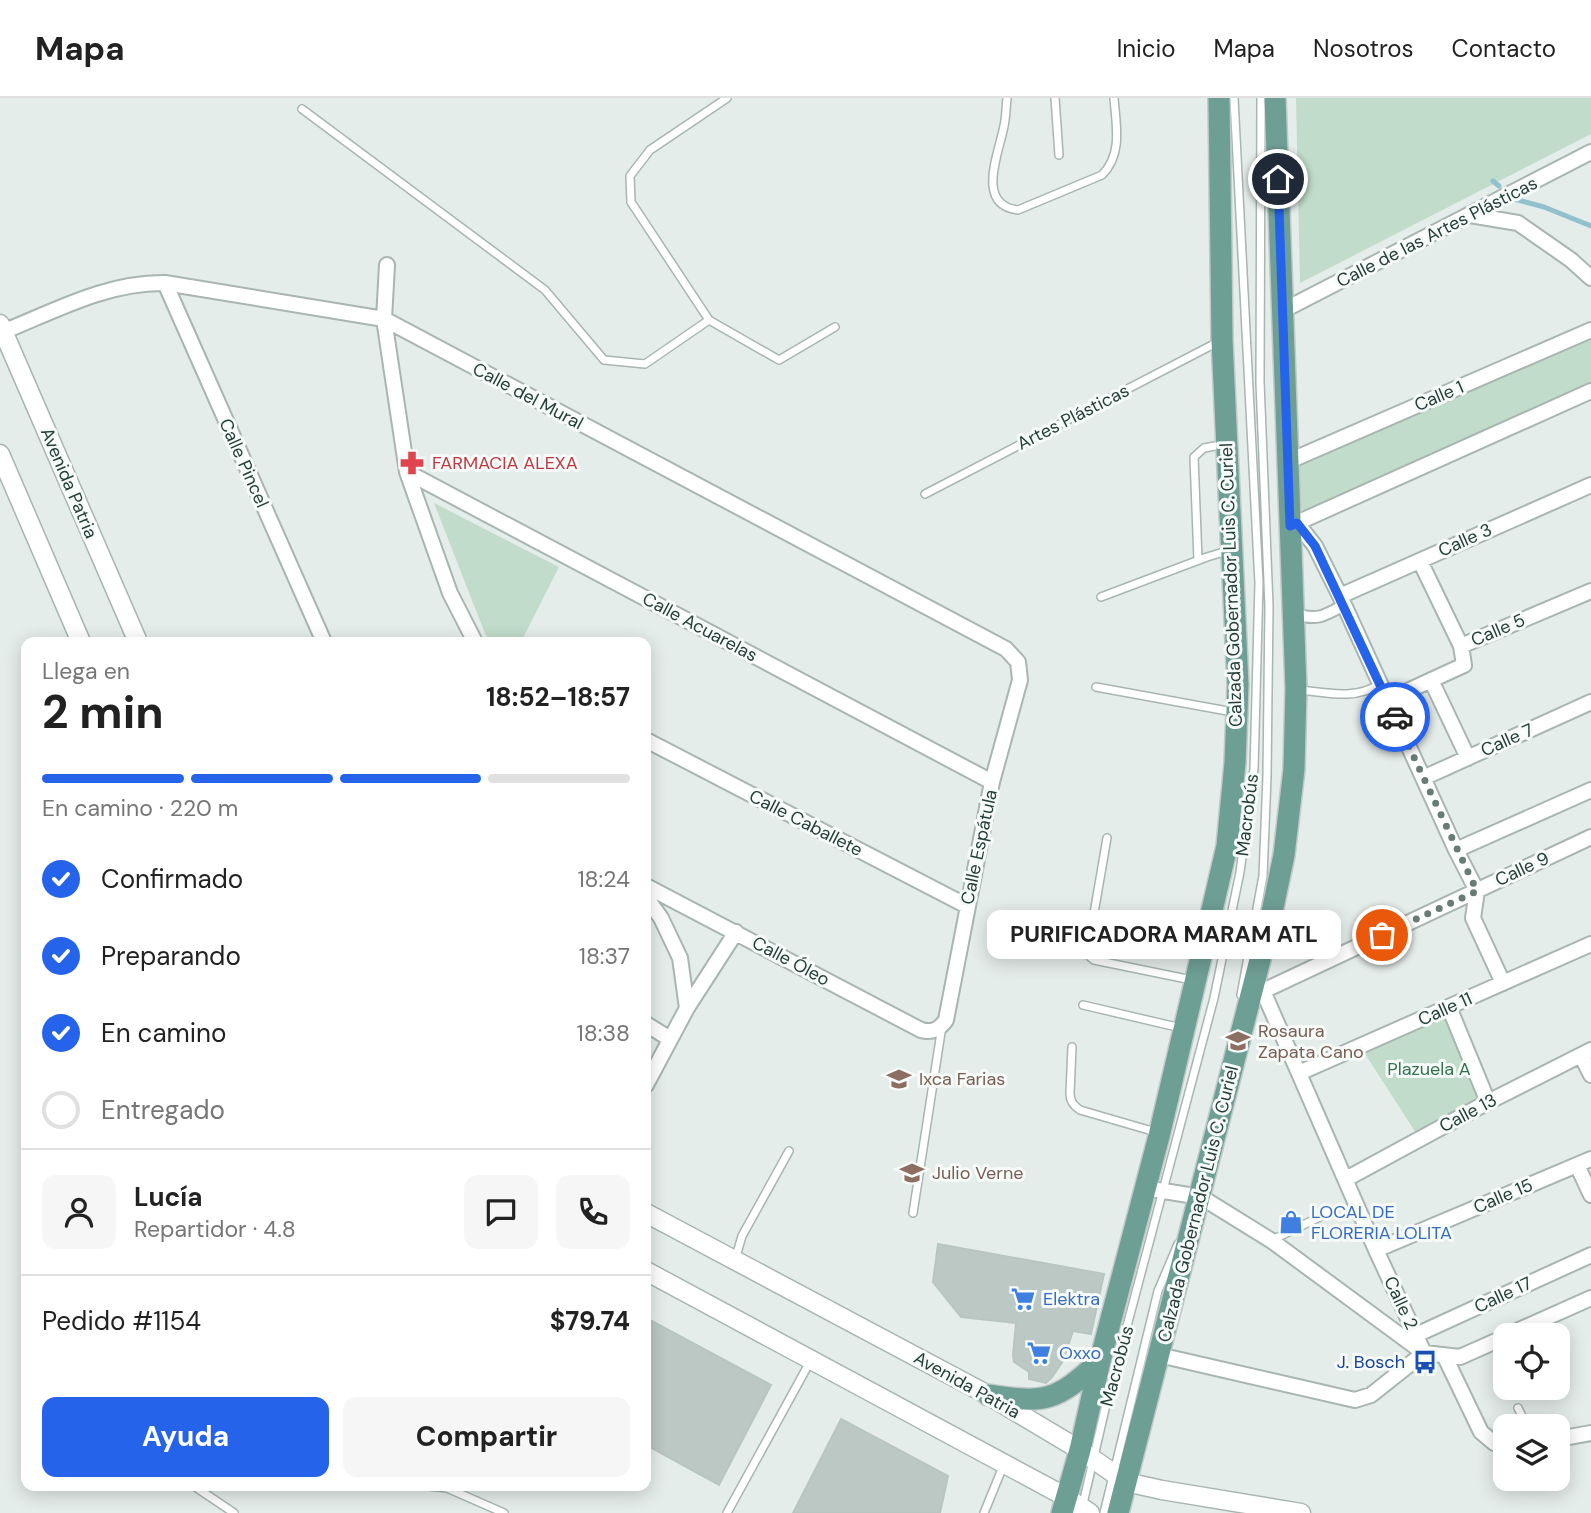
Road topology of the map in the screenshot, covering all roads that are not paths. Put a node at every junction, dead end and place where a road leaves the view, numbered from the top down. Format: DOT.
graph roads {
  1 [pos="727,98"];
  2 [pos="1007,98"];
  3 [pos="1055,98"];
  4 [pos="1114,98"];
  5 [pos="1219,98"];
  6 [pos="1234,98"];
  7 [pos="1261,98"];
  8 [pos="1275,98"];
  9 [pos="302,109"];
  10 [pos="1059,155"];
  11 [pos="1587,160"];
  12 [pos="1470,215"];
  13 [pos="387,265"];
  14 [pos="1591,278"];
  15 [pos="165,283"];
  16 [pos="1282,311"];
  17 [pos="384,319"];
  18 [pos="709,320"];
  19 [pos="835,327"];
  20 [pos="1,330"];
  21 [pos="1591,330"];
  22 [pos="1222,340"];
  23 [pos="1591,391"];
  24 [pos="1227,444"];
  25 [pos="0,454"];
  26 [pos="1287,462"];
  27 [pos="407,472"];
  28 [pos="1591,485"];
  29 [pos="925,494"];
  30 [pos="1293,525"];
  31 [pos="1231,550"];
  32 [pos="1198,560"];
  33 [pos="1420,561"];
  34 [pos="1591,591"];
  35 [pos="1101,597"];
  36 [pos="1342,601"];
  37 [pos="1292,613"];
  38 [pos="79,637"];
  39 [pos="136,637"];
  40 [pos="322,637"];
  41 [pos="472,637"];
  42 [pos="1461,646"];
  43 [pos="1018,662"];
  44 [pos="1431,680"];
  45 [pos="1380,684"];
  46 [pos="1096,687"];
  47 [pos="1296,690"];
  48 [pos="1388,700"];
  49 [pos="1591,702"];
  50 [pos="1237,712"];
  51 [pos="651,743"];
  52 [pos="1468,758"];
  53 [pos="1423,778"];
  54 [pos="992,782"];
  55 [pos="1591,790"];
  56 [pos="1591,837"];
  57 [pos="1107,838"];
  58 [pos="1456,849"];
  59 [pos="651,889"];
  60 [pos="1477,891"];
  61 [pos="651,904"];
  62 [pos="967,906"];
  63 [pos="736,932"];
  64 [pos="1591,944"];
  65 [pos="1196,981"];
  66 [pos="1503,983"];
  67 [pos="1263,991"];
  68 [pos="1239,1002"];
  69 [pos="1083,1005"];
  70 [pos="1449,1007"];
  71 [pos="687,1008"];
  72 [pos="651,1027"];
  73 [pos="939,1028"];
  74 [pos="1185,1029"];
  75 [pos="670,1039"];
  76 [pos="1230,1040"];
  77 [pos="1072,1047"];
  78 [pos="1586,1053"];
  79 [pos="1299,1073"];
  80 [pos="651,1075"];
  81 [pos="1591,1075"];
  82 [pos="1488,1102"];
  83 [pos="1159,1133"];
  84 [pos="789,1151"];
  85 [pos="1584,1162"];
  86 [pos="1346,1180"];
  87 [pos="1155,1189"];
  88 [pos="1591,1195"];
  89 [pos="1197,1196"];
  90 [pos="1330,1212"];
  91 [pos="913,1213"];
  92 [pos="651,1216"];
  93 [pos="1272,1241"];
  94 [pos="1376,1250"];
  95 [pos="1591,1255"];
  96 [pos="735,1261"];
  97 [pos="651,1273"];
  98 [pos="1591,1298"];
  99 [pos="1536,1323"];
  100 [pos="1416,1335"];
  101 [pos="1493,1342"];
  102 [pos="1424,1353"];
  103 [pos="1159,1354"];
  104 [pos="1444,1355"];
  105 [pos="811,1359"];
  106 [pos="1100,1361"];
  107 [pos="988,1395"];
  108 [pos="1518,1408"];
  109 [pos="1521,1414"];
  110 [pos="1591,1433"];
  111 [pos="1570,1436"];
  112 [pos="1493,1442"];
  113 [pos="1087,1454"];
  114 [pos="1004,1464"];
  115 [pos="1119,1477"];
  116 [pos="201,1491"];
  117 [pos="454,1491"];
  118 [pos="1076,1509"];
  119 [pos="234,1513"];
  120 [pos="504,1513"];
  121 [pos="727,1513"];
  122 [pos="984,1513"];
  123 [pos="1104,1513"];
  124 [pos="1118,1513"];
  125 [pos="1301,1513"];
  1 -- 18 [label="lane"];
  2 -- 4 [label="lane"];
  3 -- 10 [label="lane"];
  5 -- 22 [label="main road, Calzada Gobernador Luis C. Curiel"];
  6 -- 87 [label="lane, Macrobús"];
  7 -- 68 [label="lane, Macrobús"];
  8 -- 16 [label="main road, Calzada Gobernador Luis C. Curiel"];
  9 -- 18 [label="lane"];
  11 -- 12 [label="street, Calle de las Artes Plásticas"];
  12 -- 14 [label="street"];
  12 -- 16 [label="street, Calle de las Artes Plásticas"];
  13 -- 17 [label="street"];
  15 -- 17 [label="street, Calle del Mural"];
  15 -- 20 [label="street, Calle del Mural"];
  15 -- 40 [label="street, Calle Pincel"];
  16 -- 26 [label="main road, Calzada Gobernador Luis C. Curiel"];
  17 -- 27 [label="street"];
  17 -- 43 [label="street, Calle del Mural"];
  18 -- 19 [label="lane"];
  20 -- 39 [label="street, Avenida Patria"];
  21 -- 26 [label="street, Calle 1"];
  22 -- 24 [label="main road, Calzada Gobernador Luis C. Curiel"];
  22 -- 29 [label="lane, Artes Plásticas"];
  23 -- 30 [label="street"];
  24 -- 31 [label="main road, Calzada Gobernador Luis C. Curiel"];
  24 -- 32 [label="lane"];
  25 -- 38 [label="street"];
  26 -- 30 [label="main road, Calzada Gobernador Luis C. Curiel"];
  27 -- 41 [label="street"];
  27 -- 54 [label="street, Calle Acuarelas"];
  28 -- 33 [label="street, Calle 3"];
  30 -- 36 [label="street"];
  30 -- 37 [label="main road, Calzada Gobernador Luis C. Curiel"];
  31 -- 32 [label="lane"];
  31 -- 50 [label="main road, Calzada Gobernador Luis C. Curiel"];
  32 -- 35 [label="lane"];
  33 -- 36 [label="street, Calle 3"];
  33 -- 42 [label="street"];
  34 -- 42 [label="street, Calle 5"];
  36 -- 37 [label="street"];
  36 -- 45 [label="street"];
  37 -- 47 [label="main road, Calzada Gobernador Luis C. Curiel"];
  42 -- 44 [label="street, Calle 5"];
  43 -- 54 [label="street, Calle Espátula"];
  44 -- 48 [label="street, Calle 5"];
  44 -- 52 [label="street"];
  45 -- 47 [label="lane"];
  45 -- 48 [label="street"];
  46 -- 50 [label="lane"];
  47 -- 89 [label="main road, Calzada Gobernador Luis C. Curiel"];
  48 -- 53 [label="street"];
  49 -- 52 [label="street, Calle 7"];
  50 -- 65 [label="main road, Calzada Gobernador Luis C. Curiel"];
  51 -- 62 [label="street, Calle Caballete"];
  52 -- 53 [label="street, Calle 7"];
  53 -- 58 [label="street"];
  54 -- 62 [label="street, Calle Espátula"];
  55 -- 58 [label="street"];
  56 -- 60 [label="street, Calle 9"];
  57 -- 65 [label="lane"];
  58 -- 60 [label="street"];
  59 -- 63 [label="street, Calle Óleo"];
  60 -- 66 [label="street"];
  60 -- 67 [label="street, Calle 9"];
  61 -- 71 [label="street"];
  62 -- 73 [label="street, Calle Espátula"];
  63 -- 71 [label="street"];
  63 -- 73 [label="street, Calle Óleo"];
  64 -- 66 [label="street, Calle 11"];
  65 -- 74 [label="main road, Calzada Gobernador Luis C. Curiel"];
  66 -- 70 [label="street, Calle 11"];
  67 -- 79 [label="street, Calle 2"];
  69 -- 74 [label="lane"];
  70 -- 79 [label="street, Calle 11"];
  70 -- 82 [label="street"];
  71 -- 75 [label="street"];
  72 -- 75 [label="street"];
  73 -- 91 [label="lane"];
  74 -- 83 [label="main road, Calzada Gobernador Luis C. Curiel"];
  75 -- 80 [label="street"];
  76 -- 89 [label="lane, Macrobús"];
  77 -- 83 [label="lane"];
  78 -- 81 [label="street"];
  78 -- 82 [label="street, Calle 13"];
  79 -- 86 [label="street, Calle 2"];
  82 -- 86 [label="street, Calle 13"];
  83 -- 87 [label="main road, Calzada Gobernador Luis C. Curiel"];
  84 -- 96 [label="lane"];
  85 -- 88 [label="street"];
  85 -- 94 [label="street, Calle 15"];
  86 -- 94 [label="street, Calle 2"];
  87 -- 89 [label="street"];
  87 -- 106 [label="main road, Calzada Gobernador Luis C. Curiel"];
  87 -- 113 [label="lane, Macrobús"];
  89 -- 93 [label="street"];
  89 -- 103 [label="main road, Calzada Gobernador Luis C. Curiel"];
  89 -- 115 [label="lane, Macrobús"];
  90 -- 93 [label="lane"];
  92 -- 96 [label="street, Avenida Patria"];
  93 -- 102 [label="street"];
  94 -- 100 [label="street, Calle 2"];
  95 -- 100 [label="street, Calle 17"];
  96 -- 107 [label="street, Avenida Patria"];
  97 -- 105 [label="street"];
  98 -- 99 [label="street"];
  100 -- 102 [label="street, Calle 2"];
  101 -- 104 [label="street"];
  102 -- 103 [label="street"];
  102 -- 104 [label="street"];
  103 -- 115 [label="main road, Calzada Gobernador Luis C. Curiel"];
  104 -- 112 [label="street"];
  105 -- 114 [label="street"];
  105 -- 121 [label="lane"];
  106 -- 107 [label="main road"];
  106 -- 113 [label="main road, Calzada Gobernador Luis C. Curiel"];
  107 -- 113 [label="street, Avenida Patria"];
  108 -- 109 [label="lane"];
  110 -- 111 [label="street"];
  113 -- 115 [label="street, Avenida Patria"];
  113 -- 118 [label="main road, Calzada Gobernador Luis C. Curiel"];
  114 -- 118 [label="street"];
  114 -- 122 [label="lane"];
  115 -- 123 [label="lane, Macrobús"];
  115 -- 124 [label="main road, Calzada Gobernador Luis C. Curiel"];
  115 -- 125 [label="street, Avenida Patria"];
  116 -- 119 [label="lane"];
  117 -- 120 [label="lane"];
}
